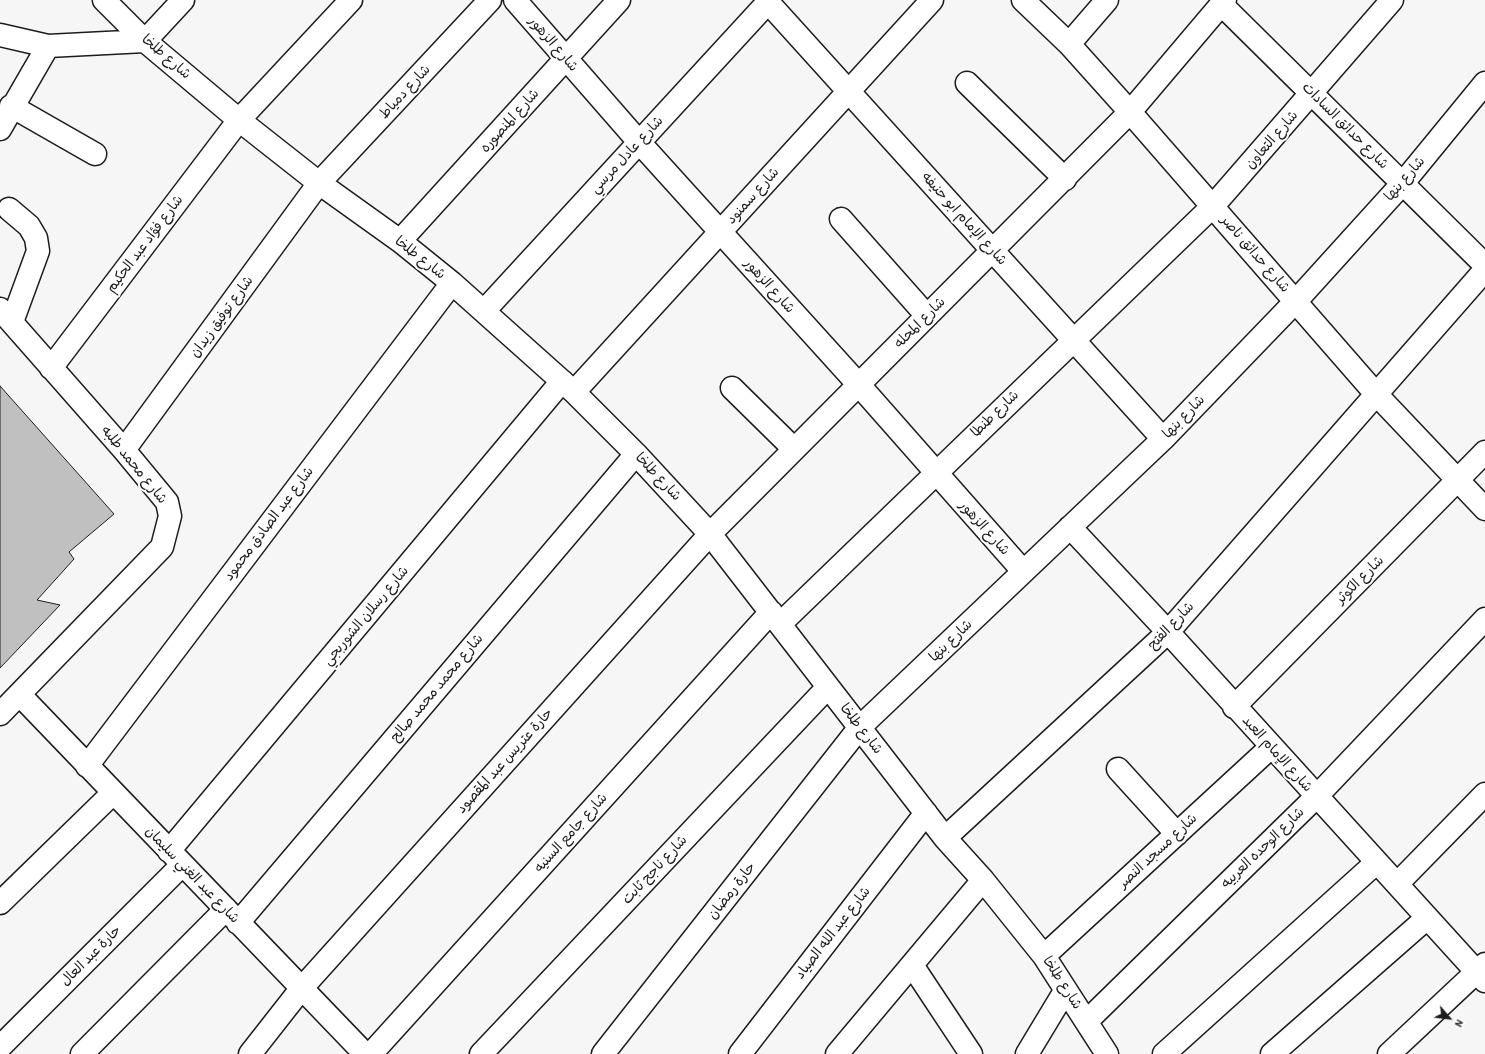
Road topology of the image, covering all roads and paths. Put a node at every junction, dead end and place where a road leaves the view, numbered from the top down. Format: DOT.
graph roads {
  1 [pos="104,0"];
  2 [pos="183,0"];
  3 [pos="351,0"];
  4 [pos="490,0"];
  5 [pos="515,0"];
  6 [pos="619,0"];
  7 [pos="932,0"];
  8 [pos="1023,0"];
  9 [pos="1107,0"];
  10 [pos="1392,0"];
  11 [pos="768,1"];
  12 [pos="1223,2"];
  13 [pos="0,35"];
  14 [pos="145,41"];
  15 [pos="1068,44"];
  16 [pos="48,46"];
  17 [pos="566,59"];
  18 [pos="967,83"];
  19 [pos="1485,83"];
  20 [pos="848,91"];
  21 [pos="1312,94"];
  22 [pos="11,106"];
  23 [pos="1130,112"];
  24 [pos="239,120"];
  25 [pos="0,129"];
  26 [pos="639,142"];
  27 [pos="95,154"];
  28 [pos="1065,179"];
  29 [pos="319,183"];
  30 [pos="1403,183"];
  31 [pos="1213,206"];
  32 [pos="9,209"];
  33 [pos="841,219"];
  34 [pos="720,232"];
  35 [pos="400,242"];
  36 [pos="993,251"];
  37 [pos="1485,265"];
  38 [pos="1485,270"];
  39 [pos="452,283"];
  40 [pos="1296,301"];
  41 [pos="484,311"];
  42 [pos="6,316"];
  43 [pos="927,316"];
  44 [pos="1073,340"];
  45 [pos="51,368"];
  46 [pos="859,385"];
  47 [pos="568,387"];
  48 [pos="732,388"];
  49 [pos="1376,394"];
  50 [pos="1163,439"];
  51 [pos="794,449"];
  52 [pos="124,450"];
  53 [pos="1485,452"];
  54 [pos="636,454"];
  55 [pos="935,472"];
  56 [pos="1458,480"];
  57 [pos="1485,509"];
  58 [pos="1070,527"];
  59 [pos="710,534"];
  60 [pos="1023,571"];
  61 [pos="775,618"];
  62 [pos="1485,619"];
  63 [pos="1168,632"];
  64 [pos="828,687"];
  65 [pos="20,695"];
  66 [pos="1234,707"];
  67 [pos="0,714"];
  68 [pos="860,728"];
  69 [pos="1271,747"];
  70 [pos="87,766"];
  71 [pos="1118,769"];
  72 [pos="113,793"];
  73 [pos="1485,794"];
  74 [pos="1316,797"];
  75 [pos="926,813"];
  76 [pos="1176,834"];
  77 [pos="945,838"];
  78 [pos="176,858"];
  79 [pos="1376,862"];
  80 [pos="983,880"];
  81 [pos="1397,884"];
  82 [pos="0,903"];
  83 [pos="232,916"];
  84 [pos="1427,918"];
  85 [pos="1044,956"];
  86 [pos="912,965"];
  87 [pos="1482,972"];
  88 [pos="301,989"];
  89 [pos="1065,991"];
  90 [pos="1087,1021"];
  91 [pos="0,1047"];
  92 [pos="843,1052"];
  93 [pos="82,1054"];
  94 [pos="250,1054"];
  95 [pos="365,1054"];
  96 [pos="371,1054"];
  97 [pos="481,1054"];
  98 [pos="603,1054"];
  99 [pos="740,1054"];
  100 [pos="971,1054"];
  101 [pos="1027,1054"];
  102 [pos="1107,1054"];
  103 [pos="1164,1054"];
  104 [pos="1272,1054"];
  105 [pos="1389,1054"];
  1 -- 14 [label="street, شارع طلخا"];
  2 -- 14 [label="street"];
  3 -- 24 [label="street, شارع فؤاد عبد الحكيم"];
  4 -- 29 [label="street, شارع دمياط"];
  5 -- 17 [label="street, شارع الزهور"];
  6 -- 17 [label="street, شارع المنصوره"];
  7 -- 20 [label="street, شارع سمنود"];
  8 -- 15 [label="street, شارع حدائق ناصر"];
  9 -- 15 [label="street"];
  10 -- 21 [label="street, شارع التعاون"];
  11 -- 20 [label="street, شارع الإمام ابو حنيفه"];
  11 -- 26 [label="street, شارع عادل مرسي"];
  12 -- 21 [label="street, شارع حدائق السادات"];
  12 -- 23 [label="street, شارع المحله"];
  13 -- 16 [label="street"];
  14 -- 16 [label="street"];
  14 -- 24 [label="street, شارع طلخا"];
  15 -- 23 [label="street, شارع حدائق ناصر"];
  16 -- 22 [label="street"];
  17 -- 26 [label="street, شارع الزهور"];
  17 -- 35 [label="street, شارع المنصوره"];
  18 -- 28 [label="street"];
  19 -- 30 [label="street, شارع بنها"];
  20 -- 34 [label="street, شارع سمنود"];
  20 -- 36 [label="street, شارع الإمام ابو حنيفه"];
  21 -- 30 [label="street, شارع حدائق السادات"];
  21 -- 31 [label="street, شارع التعاون"];
  22 -- 25 [label="street"];
  22 -- 27 [label="street"];
  23 -- 28 [label="street, شارع المحله"];
  23 -- 31 [label="street, شارع حدائق ناصر"];
  24 -- 29 [label="street, شارع طلخا"];
  24 -- 45 [label="street, شارع فؤاد عبد الحكيم"];
  26 -- 34 [label="street, شارع الزهور"];
  26 -- 41 [label="street, شارع عادل مرسي"];
  28 -- 36 [label="street, شارع المحله"];
  29 -- 35 [label="street, شارع طلخا"];
  29 -- 52 [label="street, شارع توفيق زيدان"];
  30 -- 37 [label="street, شارع حدائق السادات"];
  30 -- 40 [label="street, شارع بنها"];
  31 -- 40 [label="street, شارع حدائق ناصر"];
  31 -- 44 [label="street, شارع طنطا"];
  32 -- 42 [label="street"];
  33 -- 43 [label="street"];
  34 -- 46 [label="street, شارع الزهور"];
  34 -- 47 [label="street, شارع سمنود"];
  35 -- 39 [label="street, شارع طلخا"];
  36 -- 43 [label="street, شارع المحله"];
  36 -- 44 [label="street, شارع الإمام ابو حنيفه"];
  38 -- 49 [label="street, شارع الفتح"];
  39 -- 41 [label="street, شارع طلخا"];
  39 -- 70 [label="street, شارع عبد الصادق محمود"];
  40 -- 49 [label="street, شارع حدائق ناصر"];
  40 -- 50 [label="street, شارع بنها"];
  41 -- 47 [label="street, شارع طلخا"];
  42 -- 45 [label="street, شارع محمد طلبه"];
  43 -- 46 [label="street, شارع المحله"];
  44 -- 50 [label="street, شارع الإمام ابو حنيفه"];
  44 -- 55 [label="street, شارع طنطا"];
  45 -- 52 [label="street, شارع محمد طلبه"];
  46 -- 51 [label="street, شارع المحله"];
  46 -- 55 [label="street, شارع الزهور"];
  47 -- 54 [label="street, شارع طلخا"];
  47 -- 78 [label="street, شارع رسلان الشوربجي"];
  48 -- 51 [label="street"];
  49 -- 56 [label="street, شارع حدائق ناصر"];
  49 -- 63 [label="street, شارع الفتح"];
  50 -- 58 [label="street, شارع بنها"];
  51 -- 59 [label="street, شارع المحله"];
  52 -- 65 [label="street, شارع محمد طلبه"];
  53 -- 56 [label="street, شارع الكوثر"];
  54 -- 59 [label="street, شارع طلخا"];
  54 -- 83 [label="street, شارع محمد محمد صالح"];
  55 -- 60 [label="street, شارع الزهور"];
  55 -- 61 [label="street, شارع طنطا"];
  56 -- 57 [label="street, شارع حدائق ناصر"];
  56 -- 66 [label="street, شارع الكوثر"];
  58 -- 60 [label="street, شارع بنها"];
  58 -- 63 [label="street, شارع الإمام العبد"];
  59 -- 61 [label="street, شارع طلخا"];
  59 -- 88 [label="street, حارة عتريس عبد المقصود"];
  60 -- 68 [label="street, شارع بنها"];
  61 -- 64 [label="street, شارع طلخا"];
  61 -- 96 [label="street, شارع جامع السنيه"];
  62 -- 74 [label="street, شارع الوحده العربيه"];
  63 -- 66 [label="street, شارع الإمام العبد"];
  63 -- 77 [label="street, شارع الفتح"];
  64 -- 68 [label="street, شارع طلخا"];
  64 -- 97 [label="street, شارع ناجح ثابت"];
  65 -- 67 [label="street, شارع محمد طلبه"];
  65 -- 70 [label="street, شارع عبد الغني سليمان"];
  66 -- 69 [label="street, شارع الإمام العبد"];
  68 -- 75 [label="street, شارع طلخا"];
  68 -- 98 [label="street, حارة رمضان"];
  69 -- 74 [label="street, شارع الإمام العبد"];
  69 -- 76 [label="street, شارع مسجد النصر"];
  70 -- 72 [label="street, شارع عبد الغني سليمان"];
  71 -- 76 [label="street"];
  72 -- 78 [label="street, شارع عبد الغني سليمان"];
  72 -- 82 [label="street"];
  73 -- 81 [label="street"];
  74 -- 79 [label="street, شارع الإمام العبد"];
  74 -- 90 [label="street, شارع الوحده العربيه"];
  75 -- 77 [label="street, شارع طلخا"];
  75 -- 99 [label="street, شارع عبد الله الصياد"];
  76 -- 85 [label="street, شارع مسجد النصر"];
  77 -- 80 [label="street, شارع طلخا"];
  78 -- 83 [label="street, شارع عبد الغني سليمان"];
  78 -- 91 [label="street, حارة عبد العال"];
  79 -- 81 [label="street, شارع الإمام العبد"];
  79 -- 103 [label="street"];
  80 -- 85 [label="street, شارع طلخا"];
  80 -- 86 [label="street"];
  81 -- 84 [label="street, شارع الإمام العبد"];
  83 -- 88 [label="street, شارع عبد الغني سليمان"];
  83 -- 93 [label="street, شارع محمد محمد صالح"];
  84 -- 87 [label="street, شارع الإمام العبد"];
  84 -- 104 [label="street"];
  85 -- 89 [label="street, شارع طلخا"];
  86 -- 92 [label="street"];
  86 -- 100 [label="street"];
  87 -- 105 [label="street"];
  88 -- 94 [label="street, حارة عتريس عبد المقصود"];
  88 -- 95 [label="street, شارع عبد الغني سليمان"];
  89 -- 90 [label="street, شارع طلخا"];
  89 -- 101 [label="street"];
  90 -- 102 [label="street, شارع طلخا"];
}
